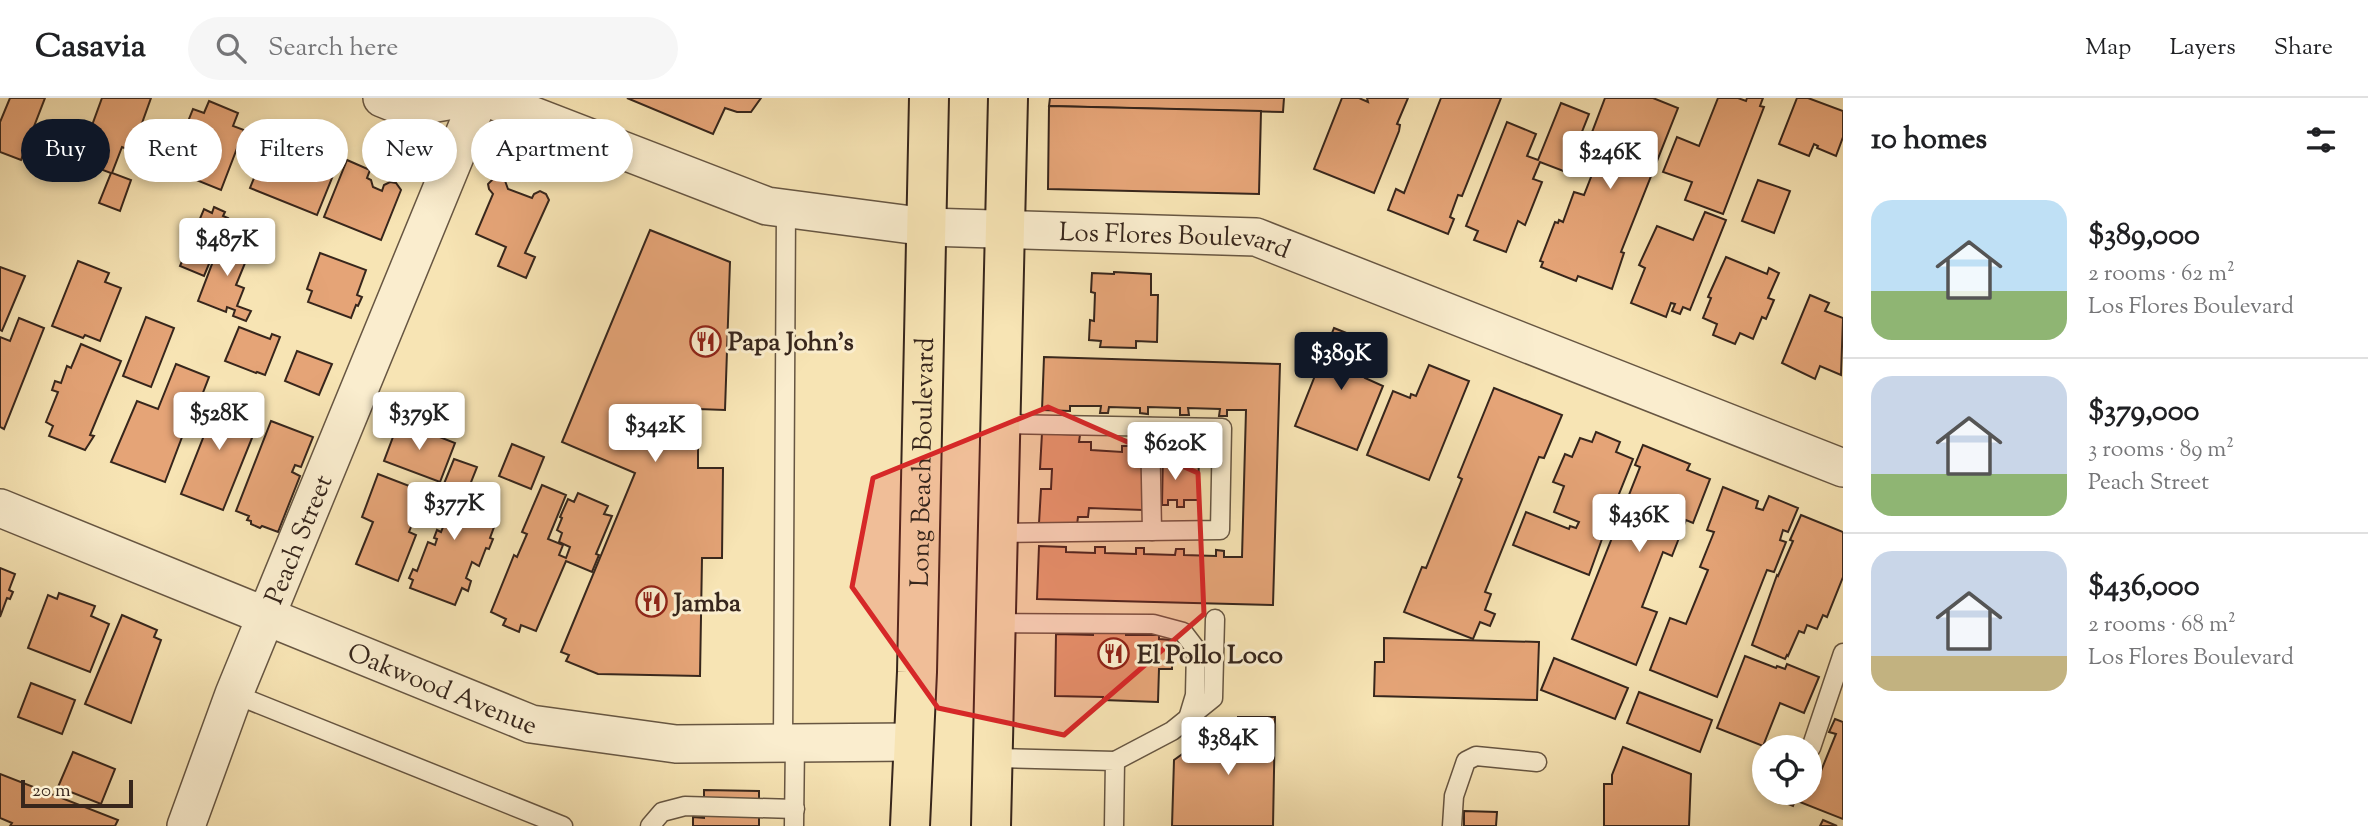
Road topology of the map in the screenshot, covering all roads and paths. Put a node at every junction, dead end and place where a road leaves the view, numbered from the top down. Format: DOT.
graph roads {
  1 [pos="382,98"];
  2 [pos="465,98"];
  3 [pos="480,98"];
  4 [pos="488,98"];
  5 [pos="929,98"];
  6 [pos="1008,98"];
  7 [pos="786,209"];
  8 [pos="927,227"];
  9 [pos="1006,230"];
  10 [pos="999,424"];
  11 [pos="1150,427"];
  12 [pos="1843,468"];
  13 [pos="0,508"];
  14 [pos="1152,531"];
  15 [pos="998,533"];
  16 [pos="266,616"];
  17 [pos="1215,620"];
  18 [pos="996,623"];
  19 [pos="1843,653"];
  20 [pos="234,694"];
  21 [pos="1189,715"];
  22 [pos="1815,735"];
  23 [pos="789,742"];
  24 [pos="912,742"];
  25 [pos="993,758"];
  26 [pos="1115,761"];
  27 [pos="1537,762"];
  28 [pos="795,818"];
  29 [pos="186,826"];
  30 [pos="563,826"];
  31 [pos="650,826"];
  32 [pos="910,826"];
  33 [pos="992,826"];
  34 [pos="1114,826"];
  35 [pos="1452,826"];
  1 -- 2 [label="street"];
  3 -- 16 [label="street, Peach Street"];
  4 -- 7 [label="street, Los Flores Boulevard"];
  5 -- 8 [label="main road, Long Beach Boulevard"];
  6 -- 9 [label="main road"];
  7 -- 8 [label="street, Los Flores Boulevard"];
  7 -- 23 [label="lane"];
  8 -- 9 [label="street, Los Flores Boulevard"];
  8 -- 24 [label="main road, Long Beach Boulevard"];
  9 -- 10 [label="main road"];
  9 -- 12 [label="street, Los Flores Boulevard"];
  10 -- 11 [label="lane"];
  10 -- 15 [label="main road"];
  11 -- 14 [label="lane"];
  11 -- 14 [label="lane"];
  13 -- 16 [label="street, Oakwood Avenue"];
  14 -- 15 [label="lane"];
  15 -- 18 [label="main road"];
  16 -- 20 [label="street, Peach Street"];
  16 -- 23 [label="street, Oakwood Avenue"];
  17 -- 21 [label="lane"];
  18 -- 21 [label="lane"];
  18 -- 25 [label="main road"];
  19 -- 22 [label="lane"];
  20 -- 29 [label="street, Peach Street"];
  20 -- 30 [label="lane"];
  21 -- 26 [label="lane"];
  23 -- 24 [label="street, Oakwood Avenue"];
  23 -- 28 [label="lane"];
  24 -- 32 [label="main road, Long Beach Boulevard"];
  25 -- 26 [label="lane"];
  25 -- 33 [label="main road"];
  26 -- 34 [label="lane"];
  27 -- 35 [label="lane"];
  28 -- 31 [label="lane"];
}
